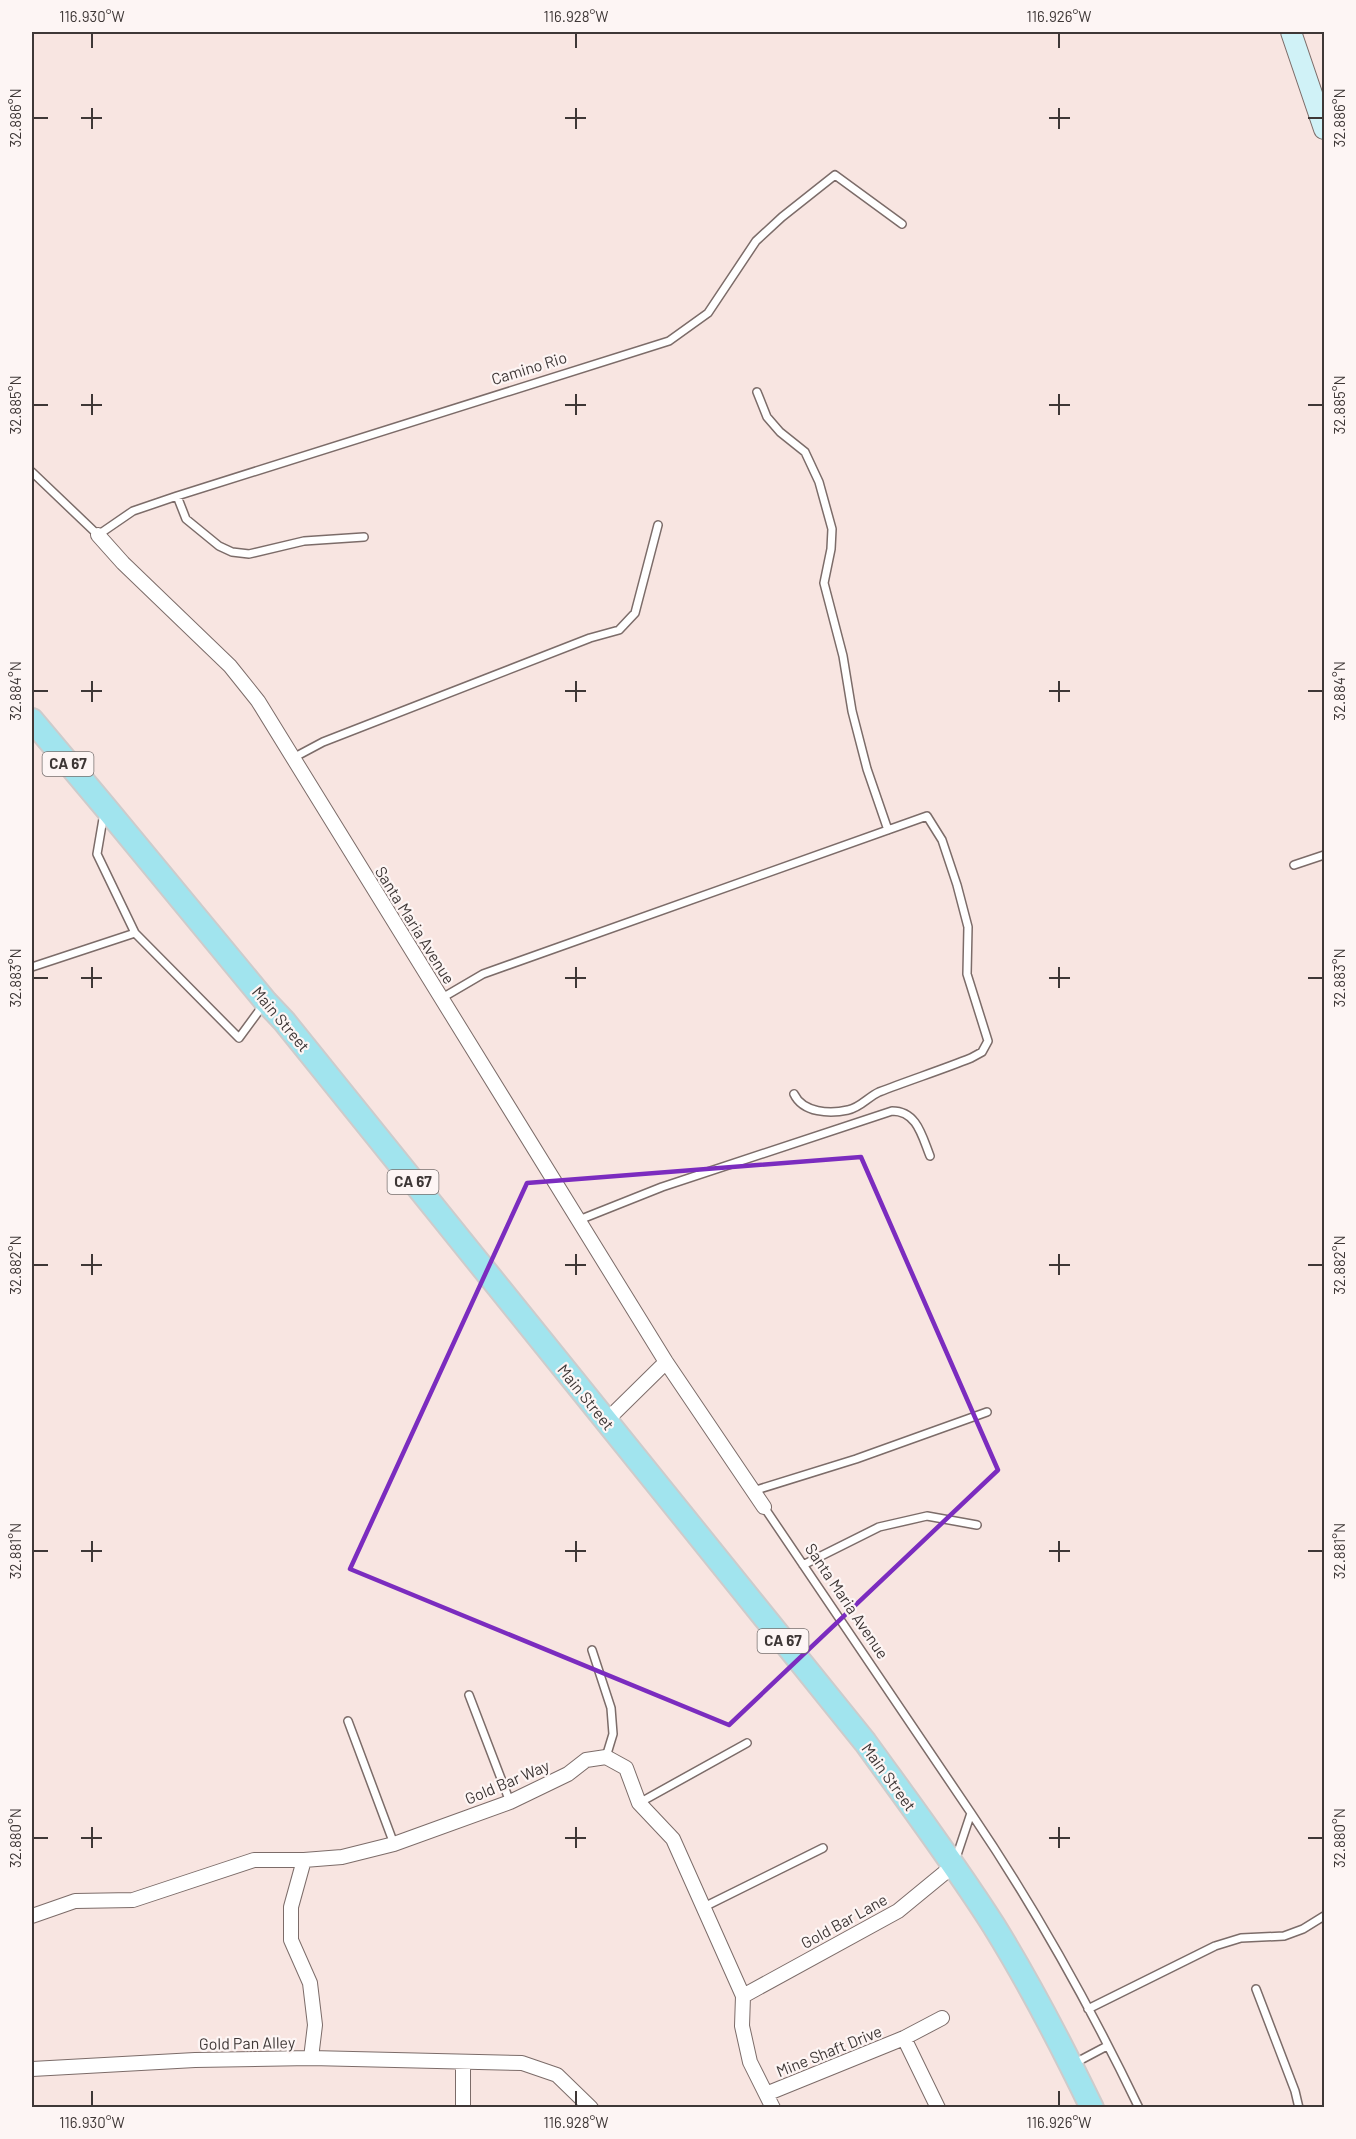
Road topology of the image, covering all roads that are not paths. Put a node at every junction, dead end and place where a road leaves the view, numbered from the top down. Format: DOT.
graph roads {
  1 [pos="1291,32"];
  2 [pos="1323,121"];
  3 [pos="902,224"];
  4 [pos="757,392"];
  5 [pos="32,472"];
  6 [pos="177,496"];
  7 [pos="658,525"];
  8 [pos="98,535"];
  9 [pos="364,537"];
  10 [pos="32,720"];
  11 [pos="293,758"];
  12 [pos="105,807"];
  13 [pos="888,830"];
  14 [pos="1324,855"];
  15 [pos="1294,865"];
  16 [pos="135,933"];
  17 [pos="32,967"];
  18 [pos="442,998"];
  19 [pos="266,1002"];
  20 [pos="794,1094"];
  21 [pos="930,1156"];
  22 [pos="579,1220"];
  23 [pos="666,1362"];
  24 [pos="987,1412"];
  25 [pos="606,1421"];
  26 [pos="753,1491"];
  27 [pos="764,1507"];
  28 [pos="977,1525"];
  29 [pos="803,1565"];
  30 [pos="592,1650"];
  31 [pos="469,1695"];
  32 [pos="348,1721"];
  33 [pos="747,1743"];
  34 [pos="606,1757"];
  35 [pos="510,1802"];
  36 [pos="639,1803"];
  37 [pos="971,1813"];
  38 [pos="394,1844"];
  39 [pos="823,1848"];
  40 [pos="304,1860"];
  41 [pos="954,1865"];
  42 [pos="704,1907"];
  43 [pos="32,1916"];
  44 [pos="1324,1916"];
  45 [pos="1256,1989"];
  46 [pos="743,1996"];
  47 [pos="1088,2009"];
  48 [pos="942,2018"];
  49 [pos="904,2037"];
  50 [pos="1107,2046"];
  51 [pos="312,2058"];
  52 [pos="463,2062"];
  53 [pos="1071,2065"];
  54 [pos="32,2069"];
  55 [pos="766,2094"];
  56 [pos="463,2108"];
  57 [pos="591,2108"];
  58 [pos="773,2108"];
  59 [pos="938,2108"];
  60 [pos="1092,2108"];
  61 [pos="1139,2108"];
  62 [pos="1299,2108"];
  1 -- 2 [label="street"];
  3 -- 6 [label="lane, Camino Rio"];
  4 -- 13 [label="lane"];
  5 -- 8 [label="lane"];
  6 -- 8 [label="lane, Camino Rio"];
  6 -- 9 [label="lane"];
  7 -- 11 [label="lane"];
  8 -- 11 [label="street, Santa Maria Avenue"];
  10 -- 12 [label="main road, Main Street / CA 67"];
  11 -- 18 [label="street, Santa Maria Avenue"];
  12 -- 16 [label="lane"];
  12 -- 19 [label="main road, Main Street / CA 67"];
  13 -- 18 [label="lane"];
  13 -- 20 [label="lane"];
  14 -- 15 [label="lane"];
  16 -- 17 [label="lane"];
  16 -- 19 [label="lane"];
  18 -- 22 [label="street, Santa Maria Avenue"];
  19 -- 25 [label="main road, Main Street / CA 67"];
  21 -- 22 [label="lane"];
  22 -- 23 [label="street, Santa Maria Avenue"];
  23 -- 25 [label="street"];
  23 -- 26 [label="street, Santa Maria Avenue"];
  24 -- 26 [label="lane"];
  25 -- 41 [label="main road, Main Street / CA 67"];
  26 -- 27 [label="street, Santa Maria Avenue"];
  27 -- 29 [label="lane, Santa Maria Avenue"];
  28 -- 29 [label="lane"];
  29 -- 37 [label="lane, Santa Maria Avenue"];
  30 -- 34 [label="lane"];
  31 -- 35 [label="lane"];
  32 -- 38 [label="lane"];
  33 -- 36 [label="lane"];
  34 -- 35 [label="street, Gold Bar Way"];
  34 -- 36 [label="street"];
  35 -- 38 [label="street, Gold Bar Way"];
  36 -- 42 [label="street"];
  37 -- 41 [label="lane"];
  37 -- 47 [label="lane, Santa Maria Avenue"];
  38 -- 40 [label="street, Gold Bar Way"];
  39 -- 42 [label="lane"];
  40 -- 43 [label="street, Gold Bar Way"];
  40 -- 51 [label="street"];
  41 -- 46 [label="street, Gold Bar Lane"];
  41 -- 53 [label="main road, Main Street / CA 67"];
  42 -- 46 [label="street"];
  44 -- 47 [label="lane"];
  45 -- 62 [label="lane"];
  46 -- 55 [label="street"];
  47 -- 50 [label="lane, Santa Maria Avenue"];
  48 -- 49 [label="street, Mine Shaft Drive"];
  49 -- 55 [label="street, Mine Shaft Drive"];
  49 -- 59 [label="street, Mine Shaft Drive"];
  50 -- 53 [label="lane"];
  50 -- 61 [label="lane, Santa Maria Avenue"];
  51 -- 52 [label="street, Gold Pan Alley"];
  51 -- 54 [label="street, Gold Pan Alley"];
  52 -- 56 [label="street"];
  52 -- 57 [label="street, Gold Pan Alley"];
  53 -- 60 [label="main road, Main Street / CA 67"];
  55 -- 58 [label="street"];
}
